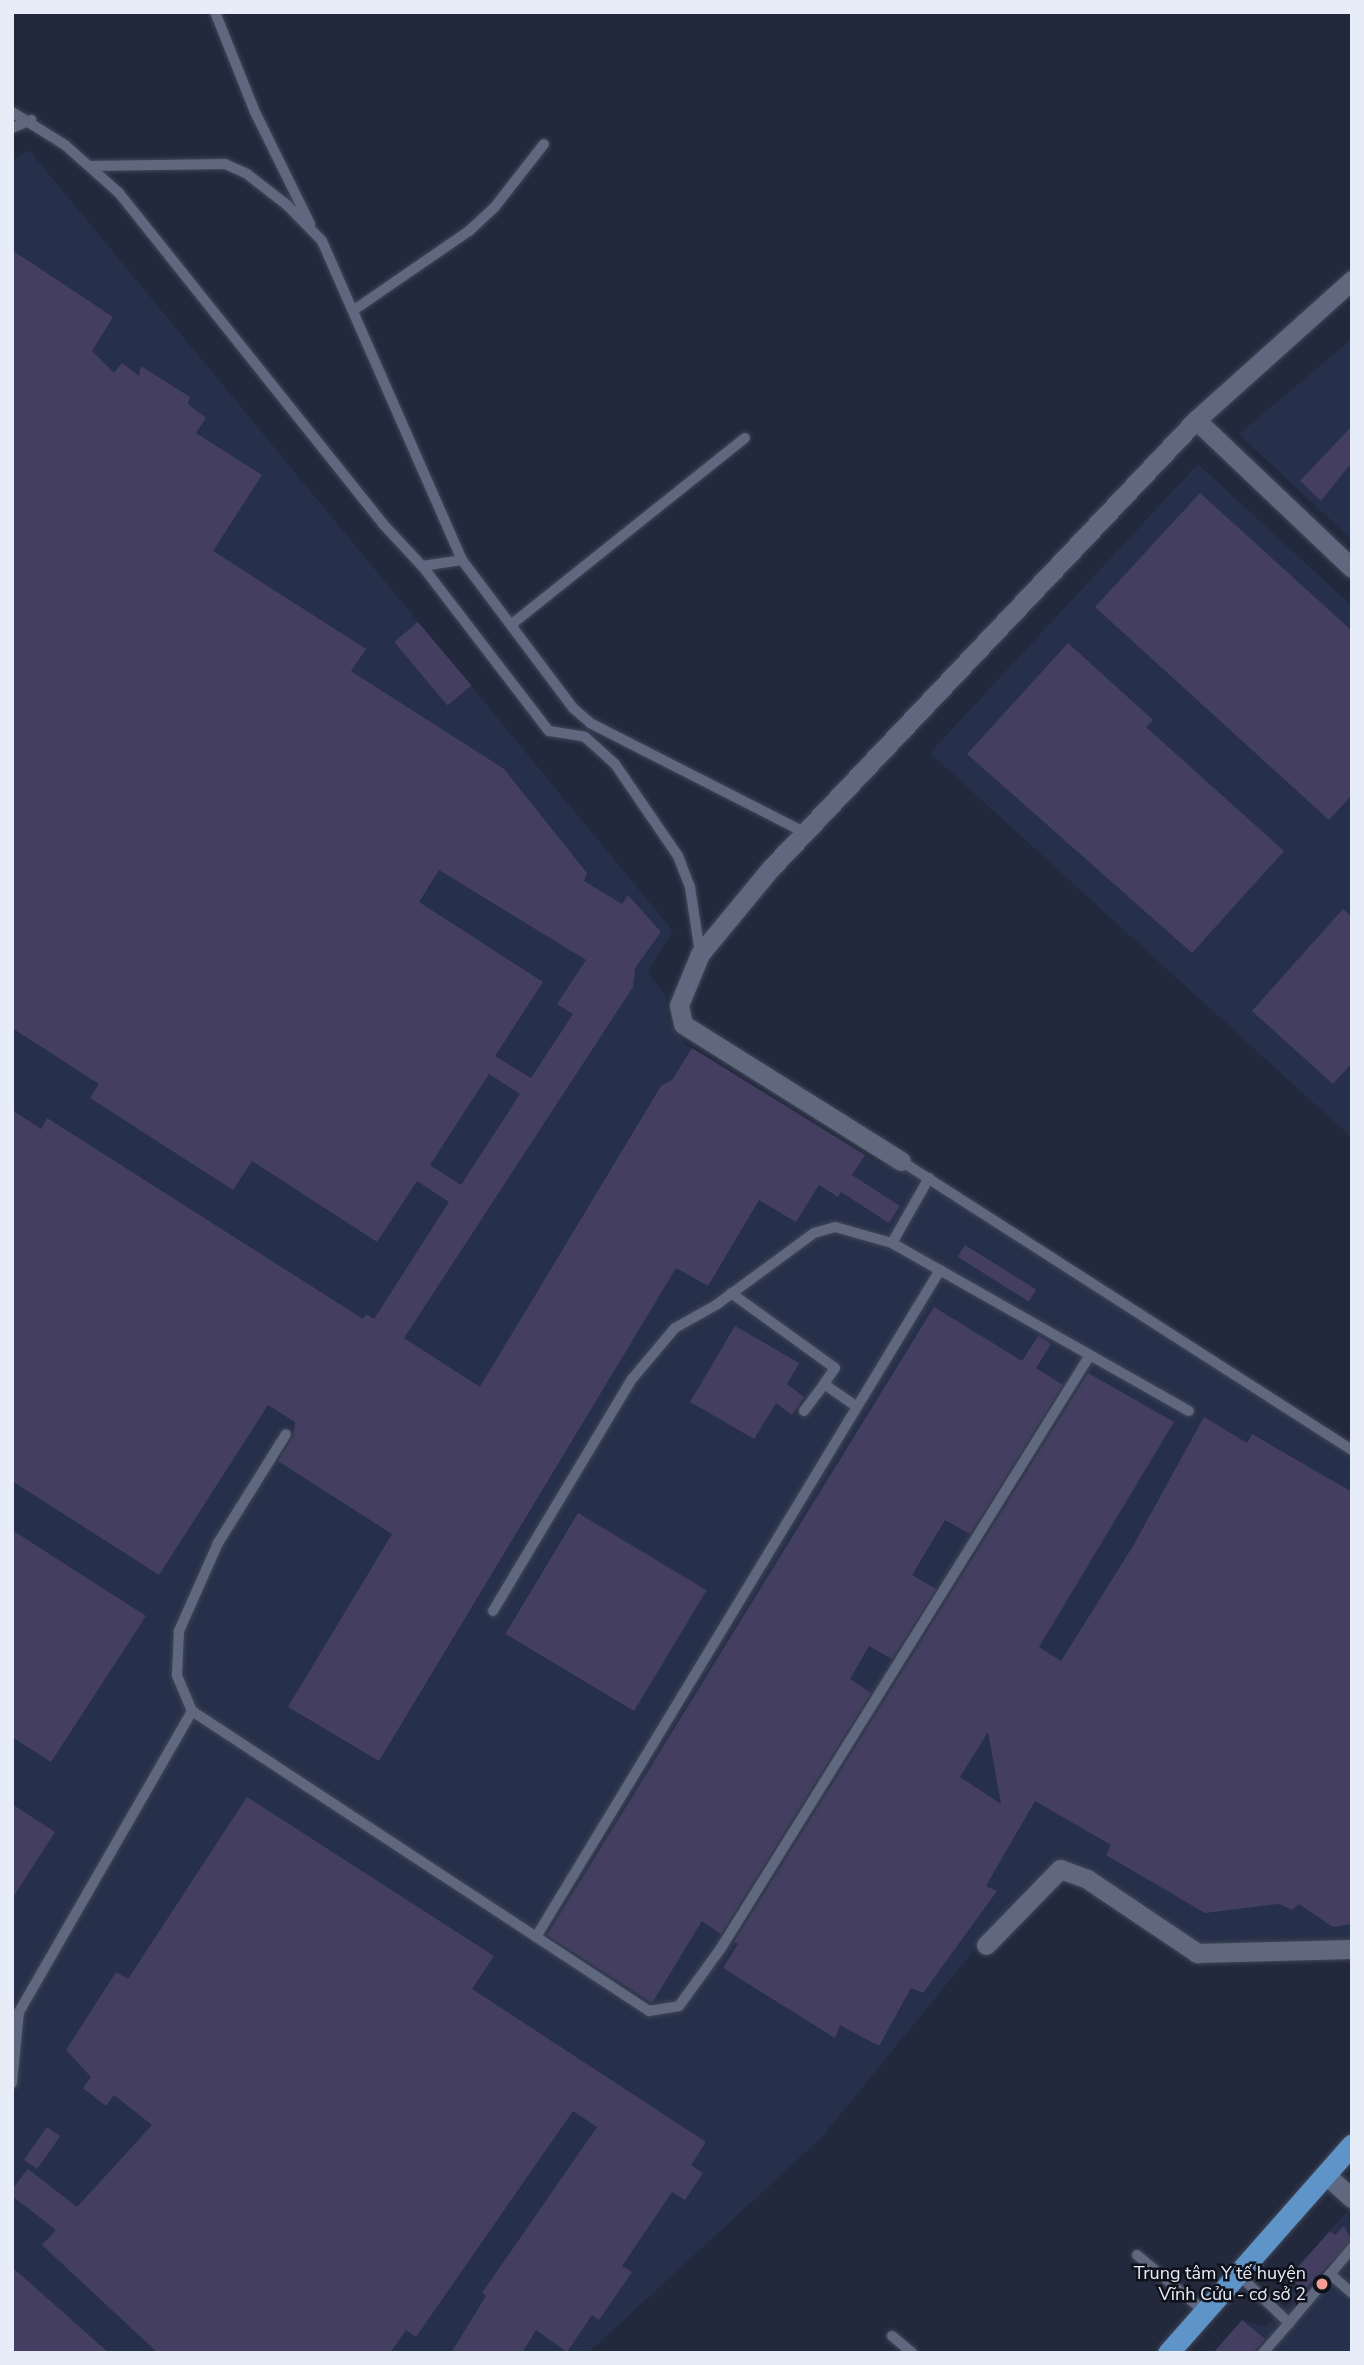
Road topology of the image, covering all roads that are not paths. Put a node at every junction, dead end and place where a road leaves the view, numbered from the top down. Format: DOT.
graph roads {
  1 [pos="215,12"];
  2 [pos="12,112"];
  3 [pos="31,120"];
  4 [pos="12,128"];
  5 [pos="544,144"];
  6 [pos="89,166"];
  7 [pos="313,231"];
  8 [pos="1352,280"];
  9 [pos="354,310"];
  10 [pos="1196,421"];
  11 [pos="745,438"];
  12 [pos="462,560"];
  13 [pos="422,566"];
  14 [pos="1352,568"];
  15 [pos="512,624"];
  16 [pos="804,832"];
  17 [pos="700,954"];
  18 [pos="901,1161"];
  19 [pos="929,1178"];
  20 [pos="892,1243"];
  21 [pos="940,1270"];
  22 [pos="731,1293"];
  23 [pos="1090,1355"];
  24 [pos="824,1384"];
  25 [pos="857,1407"];
  26 [pos="804,1411"];
  27 [pos="1189,1411"];
  28 [pos="286,1434"];
  29 [pos="1352,1450"];
  30 [pos="493,1611"];
  31 [pos="192,1711"];
  32 [pos="536,1937"];
  33 [pos="986,1945"];
  34 [pos="1352,1949"];
  35 [pos="12,2083"];
  36 [pos="1352,2144"];
  37 [pos="1325,2174"];
  38 [pos="1352,2198"];
  39 [pos="1352,2248"];
  40 [pos="1137,2255"];
  41 [pos="1237,2274"];
  42 [pos="1330,2274"];
  43 [pos="1352,2293"];
  44 [pos="1204,2311"];
  45 [pos="1289,2323"];
  46 [pos="892,2336"];
  47 [pos="912,2353"];
  48 [pos="1168,2353"];
  49 [pos="1263,2353"];
  1 -- 7 [label="lane"];
  2 -- 3 [label="lane"];
  3 -- 4 [label="lane"];
  3 -- 6 [label="lane"];
  5 -- 9 [label="lane"];
  6 -- 7 [label="lane"];
  6 -- 13 [label="lane"];
  7 -- 9 [label="lane"];
  8 -- 10 [label="street"];
  9 -- 12 [label="lane"];
  10 -- 14 [label="street"];
  10 -- 16 [label="street"];
  11 -- 15 [label="lane"];
  12 -- 13 [label="lane"];
  12 -- 15 [label="lane"];
  13 -- 17 [label="lane"];
  15 -- 16 [label="lane"];
  16 -- 17 [label="street"];
  17 -- 18 [label="street"];
  18 -- 19 [label="lane"];
  19 -- 20 [label="lane"];
  19 -- 29 [label="lane"];
  20 -- 21 [label="lane"];
  20 -- 22 [label="lane"];
  21 -- 23 [label="lane"];
  21 -- 25 [label="lane"];
  22 -- 24 [label="lane"];
  22 -- 30 [label="lane"];
  23 -- 27 [label="lane"];
  23 -- 32 [label="lane"];
  24 -- 25 [label="lane"];
  24 -- 26 [label="lane"];
  25 -- 32 [label="lane"];
  28 -- 31 [label="lane"];
  31 -- 32 [label="lane"];
  31 -- 35 [label="lane"];
  33 -- 34 [label="street"];
  36 -- 37 [label="main road"];
  37 -- 38 [label="street"];
  37 -- 41 [label="main road"];
  39 -- 42 [label="lane"];
  40 -- 44 [label="lane"];
  41 -- 44 [label="main road"];
  41 -- 45 [label="lane"];
  42 -- 43 [label="lane"];
  42 -- 45 [label="lane"];
  44 -- 48 [label="main road"];
  45 -- 49 [label="lane"];
  46 -- 47 [label="lane"];
}
